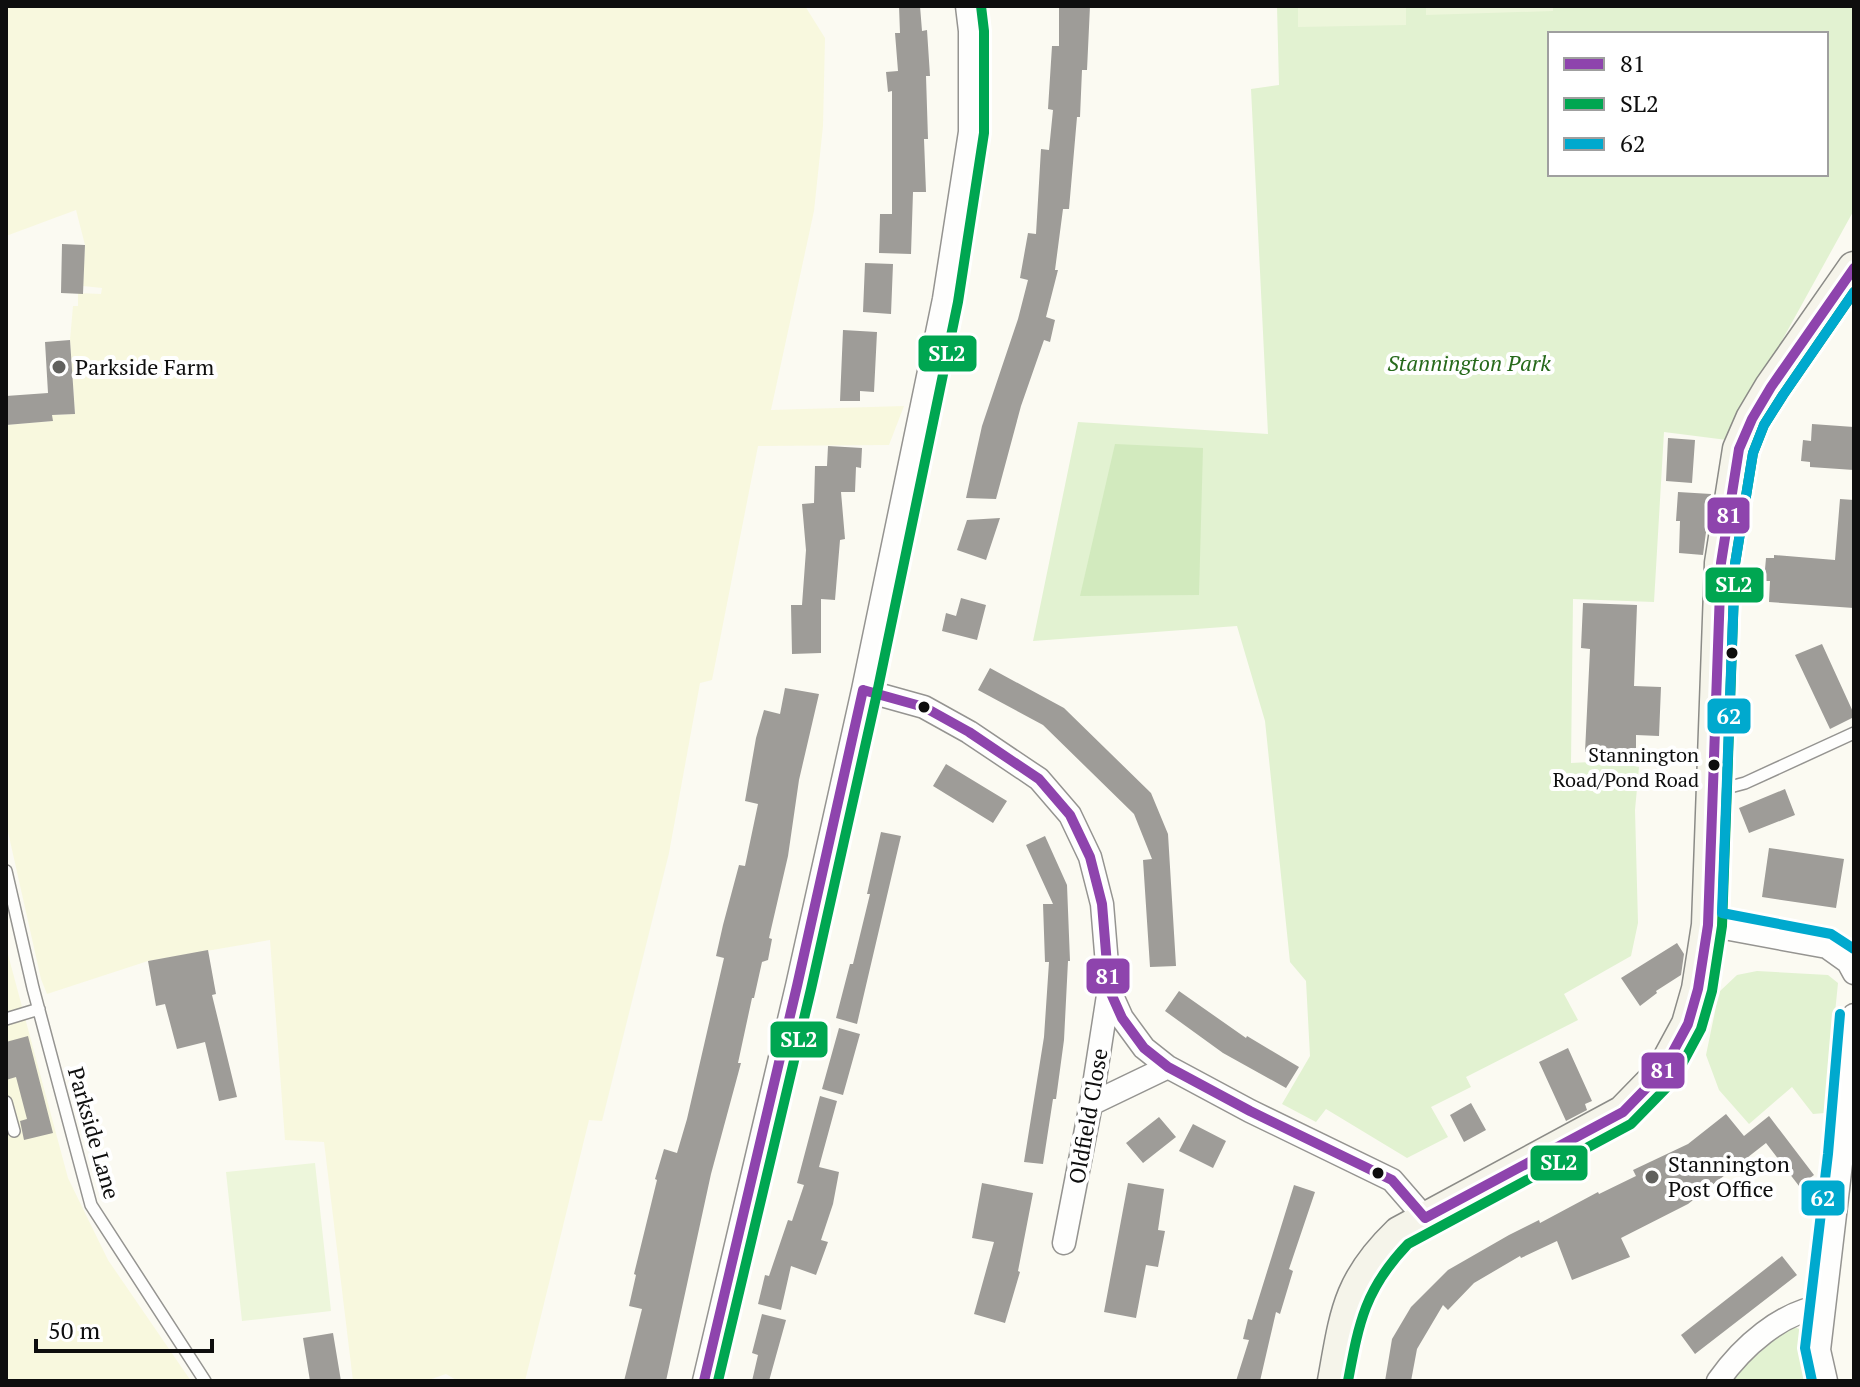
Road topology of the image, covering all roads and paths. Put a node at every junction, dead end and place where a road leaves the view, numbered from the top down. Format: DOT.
graph roads {
  1 [pos="967,6"];
  2 [pos="1854,268"];
  3 [pos="863,690"];
  4 [pos="1854,733"];
  5 [pos="1714,785"];
  6 [pos="6,871"];
  7 [pos="1708,925"];
  8 [pos="1852,961"];
  9 [pos="1109,989"];
  10 [pos="39,1009"];
  11 [pos="1854,1015"];
  12 [pos="6,1019"];
  13 [pos="1168,1067"];
  14 [pos="6,1102"];
  15 [pos="1091,1104"];
  16 [pos="14,1131"];
  17 [pos="1425,1218"];
  18 [pos="1064,1243"];
  19 [pos="1823,1306"];
  20 [pos="205,1381"];
  21 [pos="704,1381"];
  22 [pos="1334,1381"];
  23 [pos="1718,1381"];
  24 [pos="1826,1381"];
  1 -- 3 [label="street"];
  2 -- 5 [label="main road"];
  3 -- 9 [label="street"];
  3 -- 21 [label="street"];
  4 -- 5 [label="lane"];
  5 -- 7 [label="main road"];
  6 -- 10 [label="lane, Parkside Lane"];
  7 -- 8 [label="street"];
  7 -- 17 [label="main road"];
  9 -- 13 [label="street"];
  9 -- 15 [label="street, Oldfield Close"];
  10 -- 12 [label="lane"];
  10 -- 20 [label="lane, Parkside Lane"];
  11 -- 19 [label="street"];
  13 -- 15 [label="street"];
  13 -- 17 [label="street"];
  14 -- 16 [label="lane"];
  15 -- 18 [label="street, Oldfield Close"];
  17 -- 22 [label="main road"];
  19 -- 23 [label="street"];
  19 -- 24 [label="street"];
}
